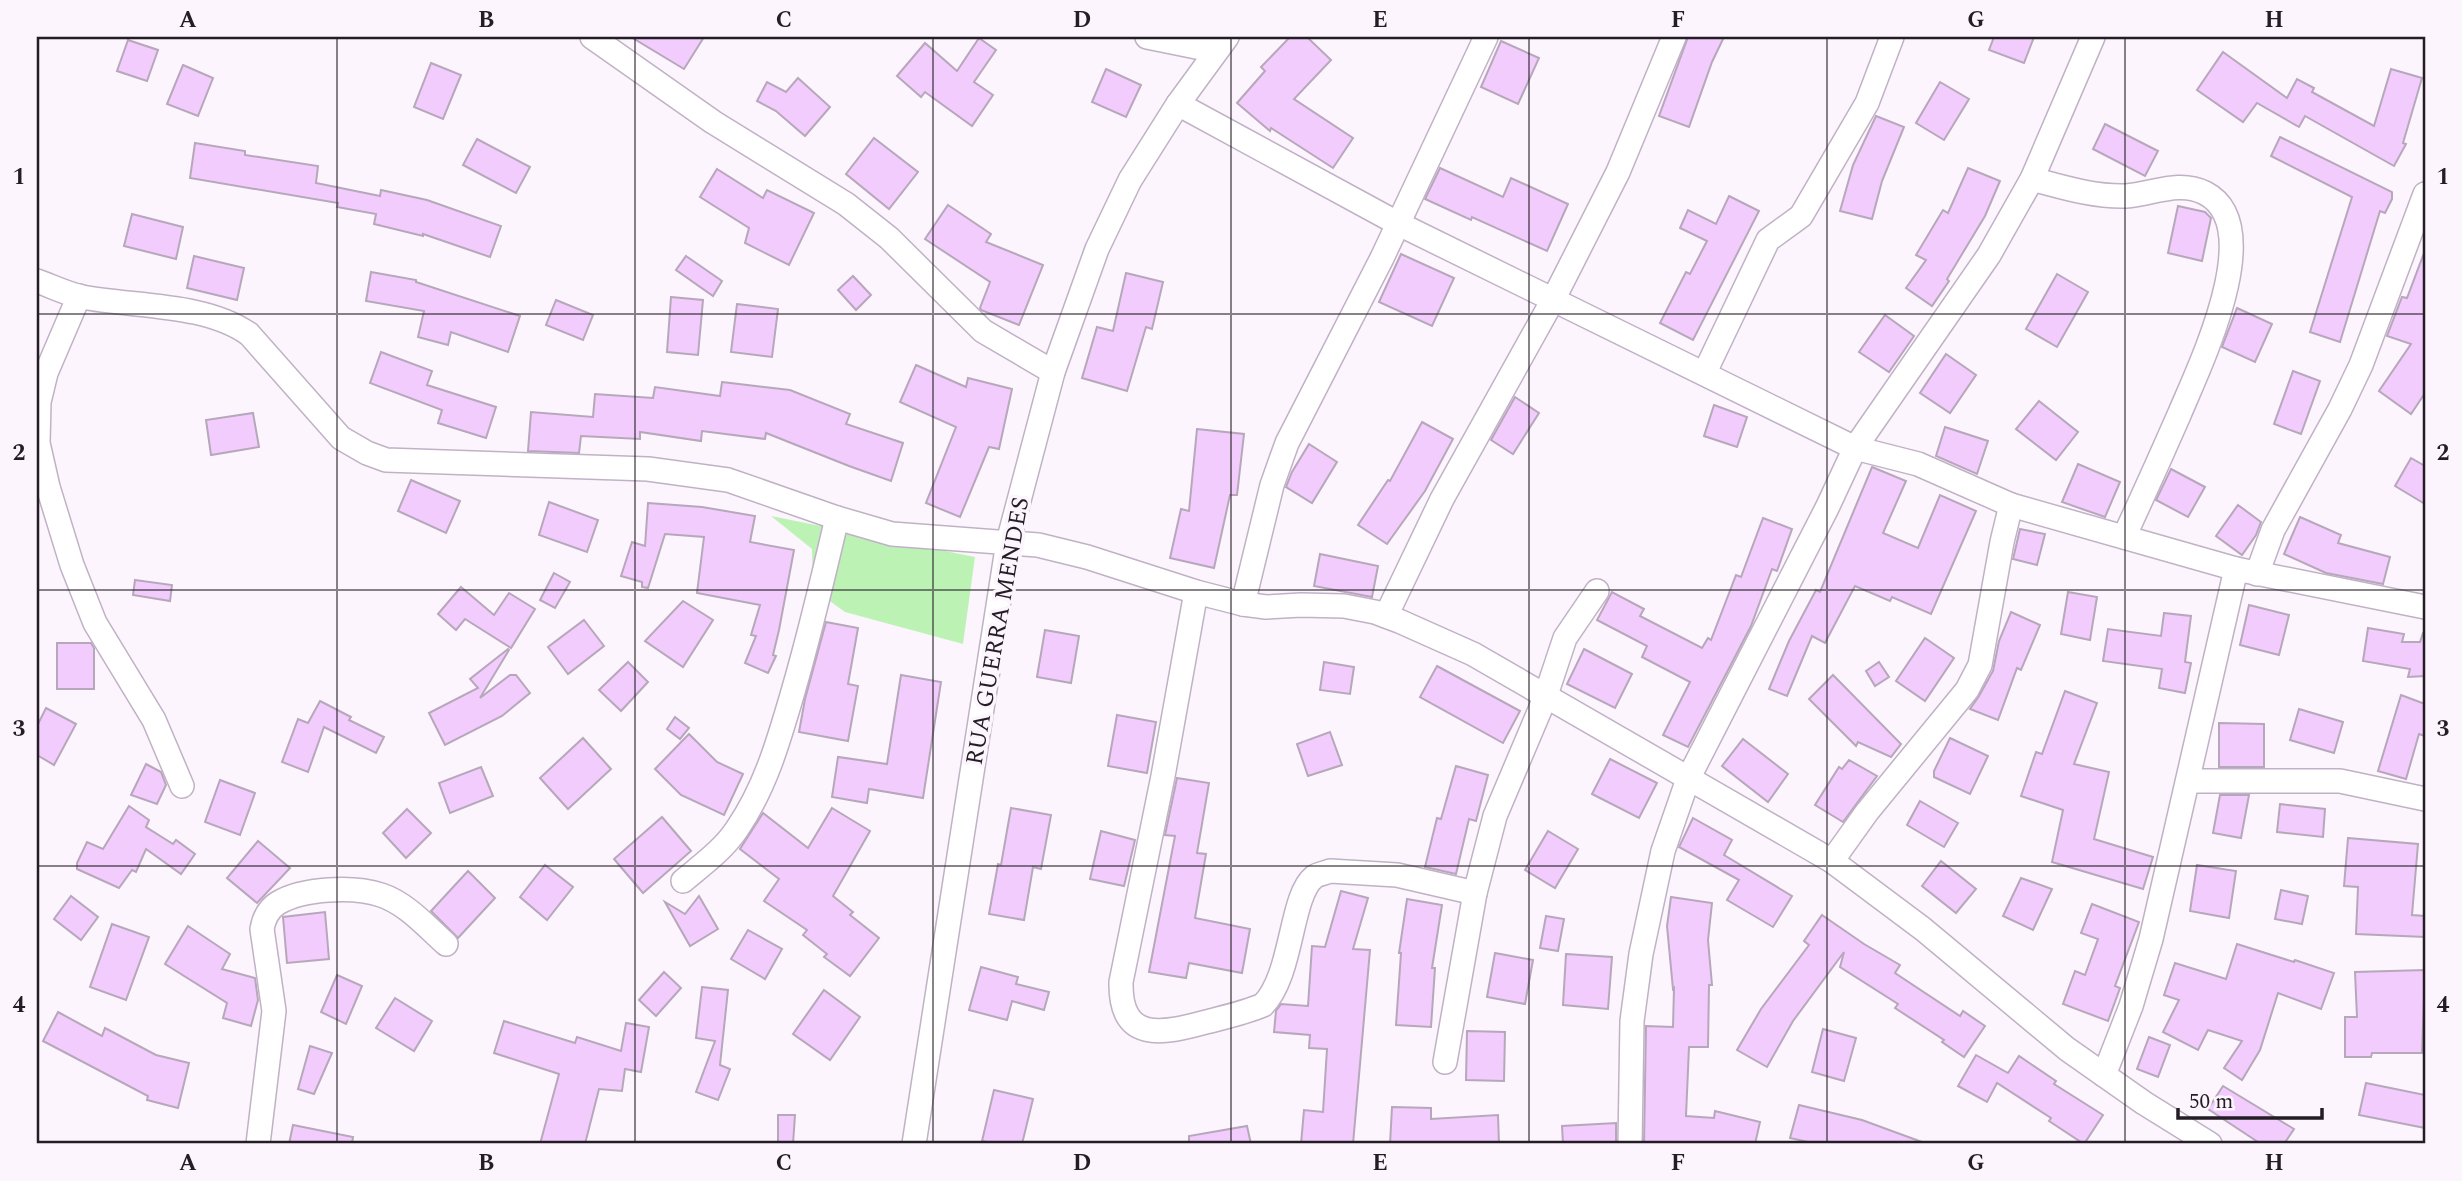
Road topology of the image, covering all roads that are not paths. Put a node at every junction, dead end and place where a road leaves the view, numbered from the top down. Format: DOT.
graph roads {
  1 [pos="592,37"];
  2 [pos="1147,37"];
  3 [pos="1486,37"];
  4 [pos="1674,37"];
  5 [pos="1892,37"];
  6 [pos="2093,37"];
  7 [pos="1221,44"];
  8 [pos="1178,104"];
  9 [pos="2032,179"];
  10 [pos="2425,194"];
  11 [pos="2421,221"];
  12 [pos="1397,223"];
  13 [pos="37,281"];
  14 [pos="79,296"];
  15 [pos="1553,298"];
  16 [pos="1053,372"];
  17 [pos="1705,372"];
  18 [pos="1855,448"];
  19 [pos="2011,505"];
  20 [pos="837,518"];
  21 [pos="2124,537"];
  22 [pos="1008,542"];
  23 [pos="2247,571"];
  24 [pos="1597,591"];
  25 [pos="1196,592"];
  26 [pos="1243,604"];
  27 [pos="2425,607"];
  28 [pos="1386,616"];
  29 [pos="1545,698"];
  30 [pos="1688,779"];
  31 [pos="2188,782"];
  32 [pos="182,786"];
  33 [pos="2425,799"];
  34 [pos="1832,862"];
  35 [pos="683,881"];
  36 [pos="1475,893"];
  37 [pos="446,944"];
  38 [pos="1445,1062"];
  39 [pos="2104,1075"];
  40 [pos="258,1144"];
  41 [pos="914,1144"];
  42 [pos="1630,1144"];
  43 [pos="2210,1144"];
  1 -- 16 [label="street"];
  2 -- 7 [label="street"];
  3 -- 12 [label="street"];
  4 -- 15 [label="street"];
  5 -- 17 [label="street"];
  6 -- 9 [label="street"];
  7 -- 8 [label="street, RUA GUERRA MENDES"];
  8 -- 12 [label="street"];
  8 -- 16 [label="street, RUA GUERRA MENDES"];
  9 -- 18 [label="street"];
  9 -- 21 [label="street"];
  10 -- 11 [label="street"];
  11 -- 23 [label="street"];
  12 -- 15 [label="street"];
  12 -- 26 [label="street"];
  13 -- 14 [label="street"];
  14 -- 20 [label="street"];
  14 -- 32 [label="street"];
  15 -- 17 [label="street"];
  15 -- 28 [label="street"];
  16 -- 22 [label="street, RUA GUERRA MENDES"];
  17 -- 18 [label="street"];
  18 -- 19 [label="street"];
  18 -- 30 [label="street"];
  19 -- 21 [label="street"];
  19 -- 34 [label="street"];
  20 -- 22 [label="street"];
  20 -- 35 [label="street"];
  21 -- 23 [label="street"];
  22 -- 25 [label="street"];
  22 -- 41 [label="street, RUA GUERRA MENDES"];
  23 -- 27 [label="street"];
  23 -- 31 [label="street"];
  24 -- 29 [label="street"];
  25 -- 26 [label="street"];
  25 -- 36 [label="street"];
  26 -- 28 [label="street"];
  28 -- 29 [label="street"];
  29 -- 30 [label="street"];
  29 -- 36 [label="street"];
  30 -- 34 [label="street"];
  30 -- 42 [label="street"];
  31 -- 33 [label="street"];
  31 -- 39 [label="street"];
  34 -- 39 [label="street"];
  36 -- 38 [label="street"];
  37 -- 40 [label="street"];
  39 -- 43 [label="street"];
}
